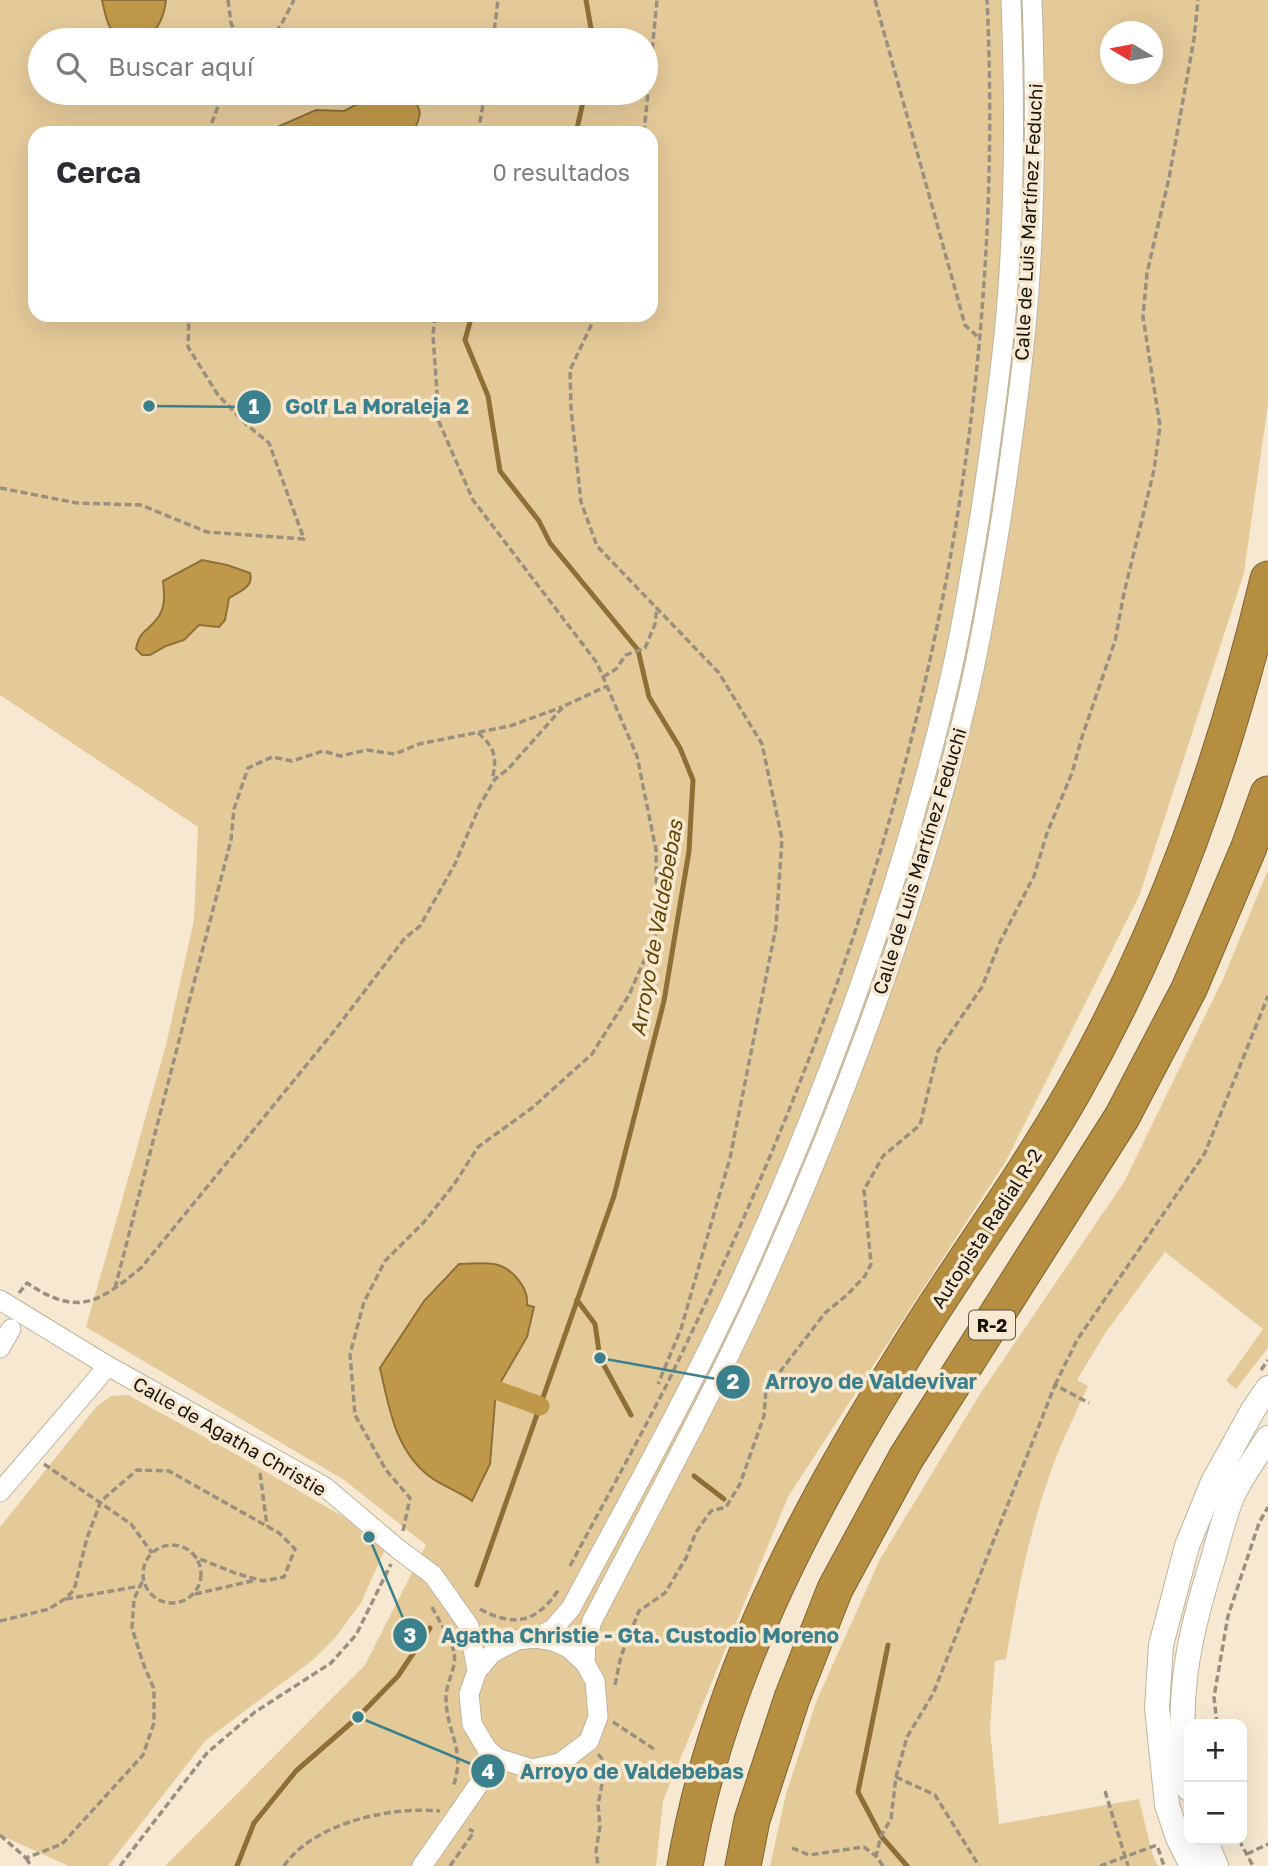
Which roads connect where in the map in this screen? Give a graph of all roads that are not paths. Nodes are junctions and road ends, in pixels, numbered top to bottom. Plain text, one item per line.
1 (1011, 0) edge
2 (1032, 0) edge
3 (1268, 579) edge
4 (1268, 794) edge
5 (5, 1303) edge
6 (11, 1329) dead end
7 (0, 1348) edge
8 (108, 1366) junction
9 (1268, 1388) edge
10 (1268, 1438) edge
11 (0, 1492) edge
12 (470, 1626) junction
13 (526, 1639) junction
14 (585, 1663) junction
15 (477, 1671) junction
16 (497, 1758) junction
17 (1188, 1782) edge
18 (1207, 1845) edge
19 (422, 1866) edge
20 (685, 1866) edge
21 (743, 1866) edge
22 (1192, 1866) edge
23 (1216, 1866) edge

1 - 13 street, Calle de Luis Martínez Feduchi
2 - 14 street, Calle de Luis Martínez Feduchi
3 - 20 highway, Autopista Radial R-2
4 - 21 highway, R-2
5 - 8 street, Calle de Agatha Christie
6 - 7 street
8 - 11 street
8 - 12 street, Calle de Agatha Christie
9 - 22 street
10 - 17 street
12 - 13 street
12 - 15 street, Calle de Agatha Christie
13 - 14 street
13 - 15 street
14 - 16 street
15 - 16 street
16 - 19 street
18 - 23 street

